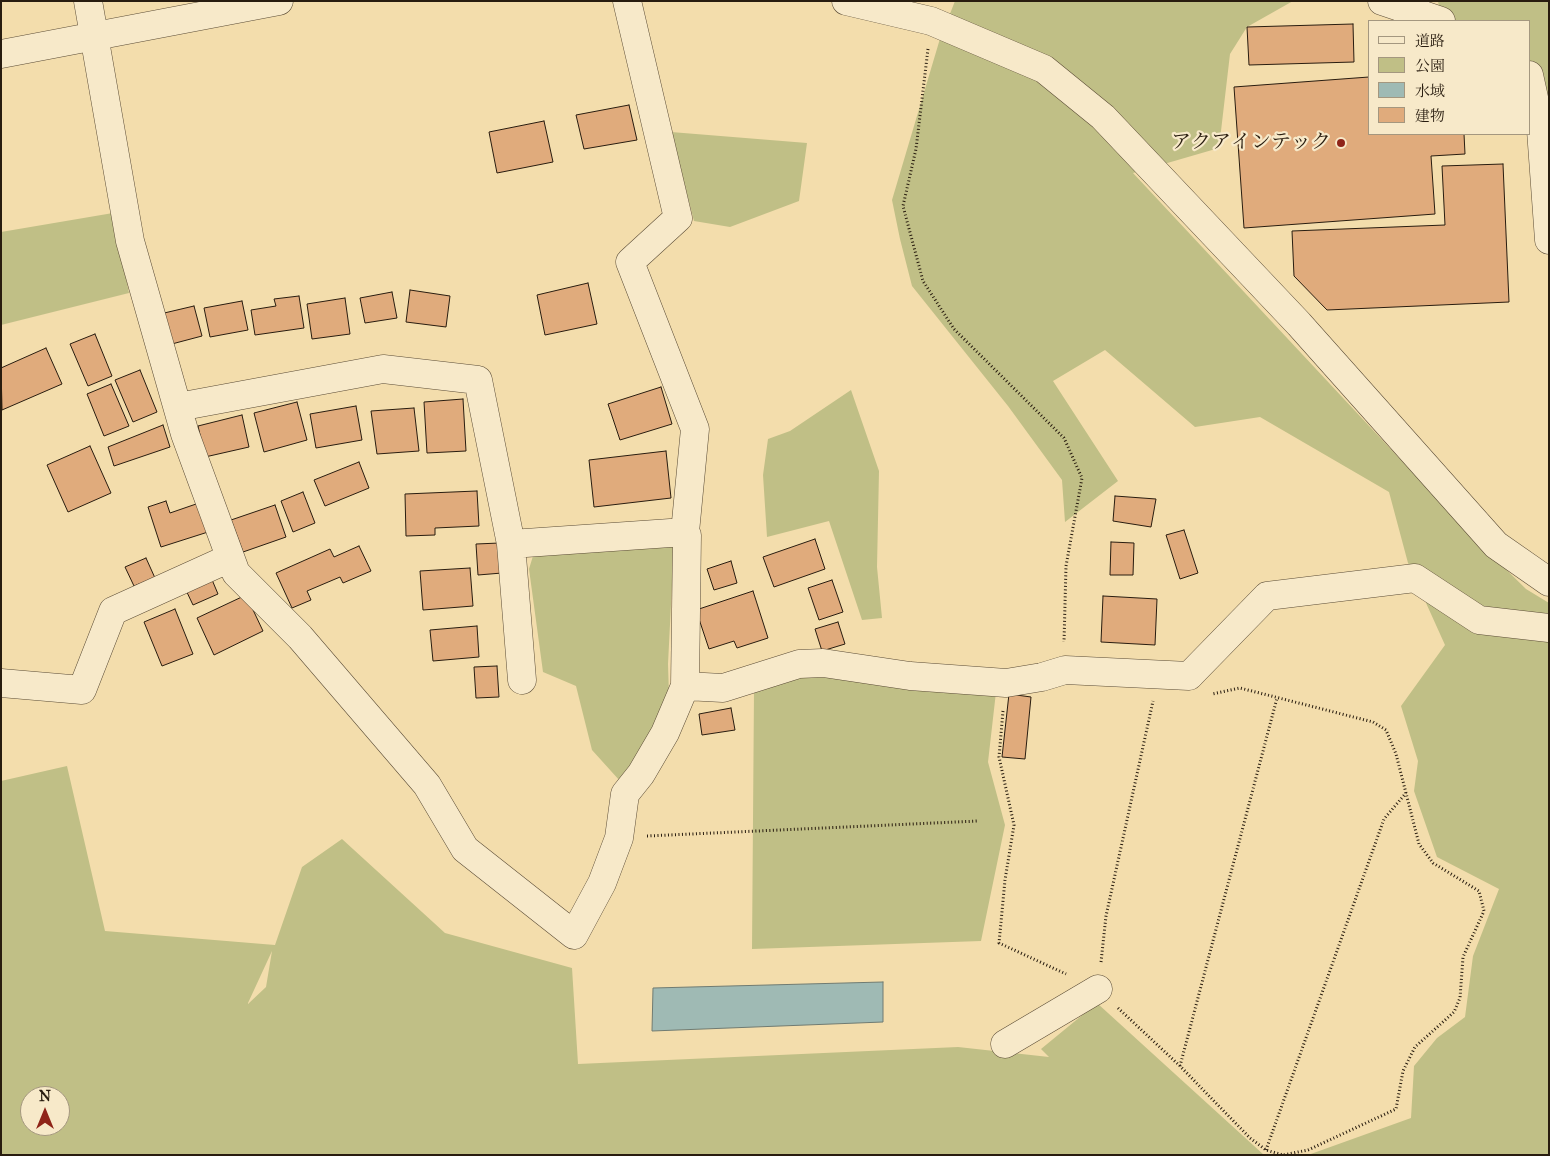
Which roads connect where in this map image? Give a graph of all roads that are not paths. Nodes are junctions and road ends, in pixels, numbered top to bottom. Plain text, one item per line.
1 (88, 1) edge
2 (279, 1) edge
3 (628, 1) edge
4 (846, 1) edge
5 (1382, 1) edge
6 (1433, 1) edge
7 (934, 11) edge
8 (1438, 20) edge
9 (1441, 20) edge
10 (94, 36) junction
11 (1, 54) edge
12 (1530, 80) edge
13 (1549, 240) edge
14 (178, 407) junction
15 (685, 532) junction
16 (510, 544) junction
17 (230, 558) junction
18 (1549, 582) edge
19 (1549, 628) edge
20 (522, 680) dead end
21 (1, 683) edge
22 (685, 686) junction
23 (1098, 989) road end
24 (1005, 1044) dead end

1 - 10 street
2 - 10 street
3 - 15 street
4 - 7 street
5 - 8 street
6 - 9 street
7 - 18 street
10 - 11 street
10 - 14 street
12 - 13 street
14 - 16 street
14 - 17 street
15 - 16 street
15 - 22 street
16 - 20 street
17 - 21 street
17 - 22 street
19 - 22 street
23 - 24 street

